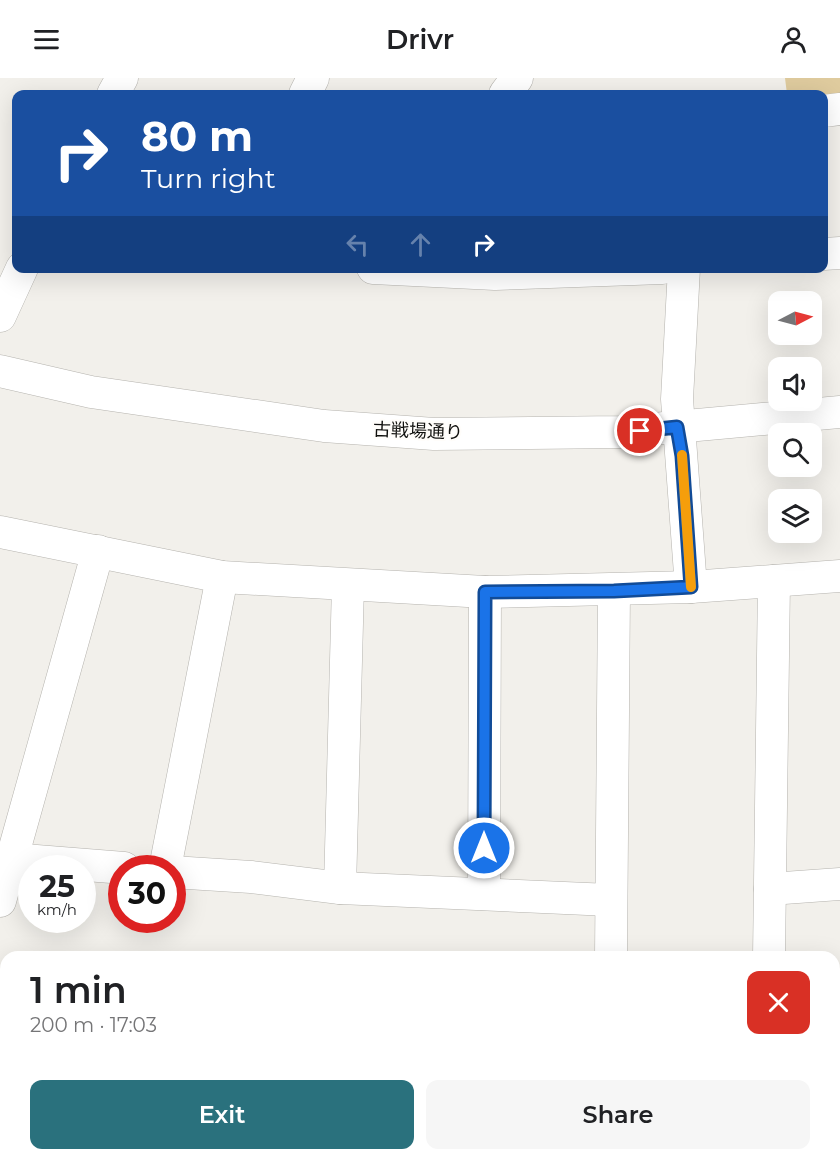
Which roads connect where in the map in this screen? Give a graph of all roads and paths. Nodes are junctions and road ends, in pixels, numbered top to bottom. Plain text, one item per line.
1 (20, 273) edge
2 (471, 273) edge
3 (523, 273) edge
4 (684, 273) edge
5 (0, 316) edge
6 (0, 371) edge
7 (840, 412) edge
8 (677, 427) junction
9 (0, 532) edge
10 (99, 551) junction
11 (840, 576) edge
12 (222, 577) junction
13 (774, 581) junction
14 (348, 585) junction
15 (691, 587) junction
16 (614, 591) junction
17 (485, 592) junction
18 (168, 855) edge
19 (11, 859) junction
20 (108, 867) edge
21 (186, 873) edge
22 (840, 884) edge
23 (340, 888) junction
24 (770, 889) junction
25 (484, 894) junction
26 (610, 900) junction
27 (0, 901) edge
28 (611, 951) edge
29 (769, 951) edge

1 - 5 street
2 - 3 street
4 - 8 street
6 - 8 street, 古戦場通り
7 - 8 street, 古戦場通り
8 - 15 street
9 - 10 street
10 - 12 street
10 - 19 street
11 - 13 street
12 - 14 street
12 - 18 street
13 - 15 street
13 - 24 street
14 - 17 street
14 - 23 street
15 - 16 street
16 - 17 street
16 - 26 street
17 - 25 street
19 - 20 street
19 - 27 street
21 - 23 street
22 - 24 street
23 - 25 street
24 - 29 street
25 - 26 street
26 - 28 street

